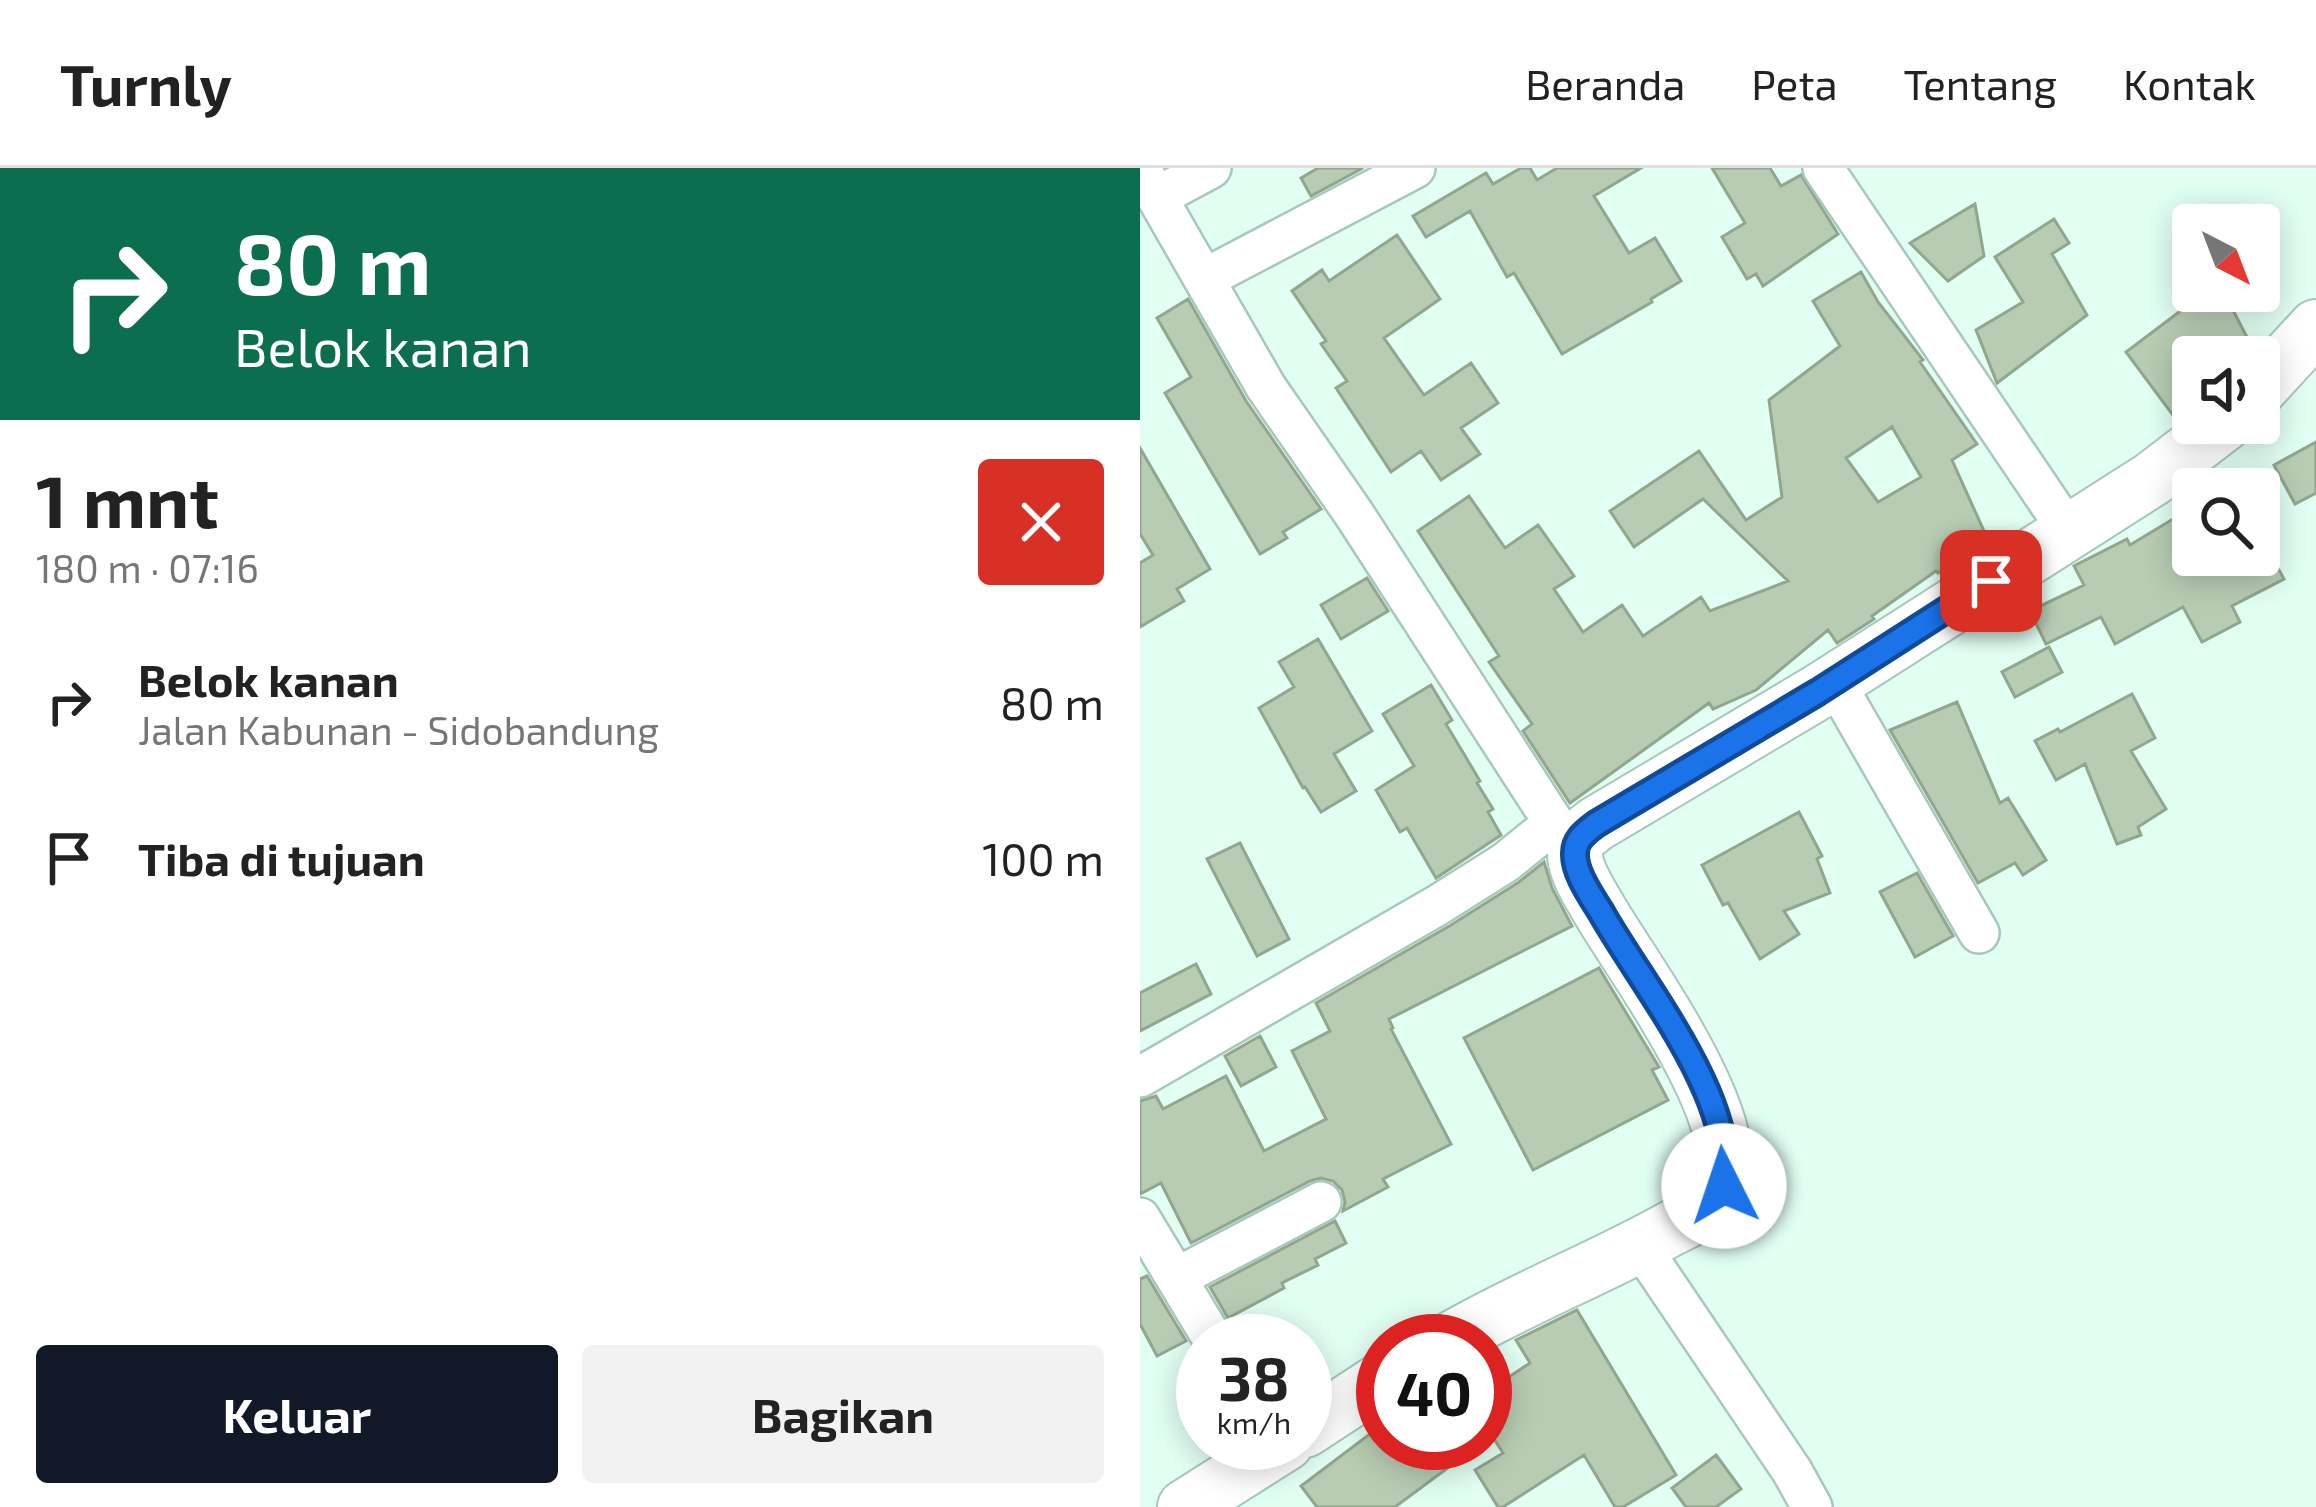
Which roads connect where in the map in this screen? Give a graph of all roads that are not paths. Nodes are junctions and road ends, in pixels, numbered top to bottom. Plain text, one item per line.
1 (1211, 168) edge
2 (1415, 168) edge
3 (1823, 168) edge
4 (1148, 183) edge
5 (1204, 279) junction
6 (2316, 327) edge
7 (2280, 366) edge
8 (2199, 444) edge
9 (2069, 532) junction
10 (1834, 681) junction
11 (1565, 834) junction
12 (1979, 932) dead end
13 (1140, 1077) edge
14 (1321, 1202) dead end
15 (1140, 1218) edge
16 (1640, 1246) junction
17 (1176, 1278) junction
18 (1198, 1314) edge
19 (1503, 1314) edge
20 (1243, 1470) edge
21 (1185, 1507) edge
22 (1811, 1507) edge

1 - 4 street
2 - 5 street
3 - 9 street
4 - 5 street
5 - 11 street
6 - 7 street
8 - 9 street
9 - 10 street
10 - 11 street
10 - 12 street
11 - 13 street
11 - 16 street
14 - 17 street
15 - 17 street
16 - 19 street
16 - 22 street
17 - 18 street
20 - 21 street

